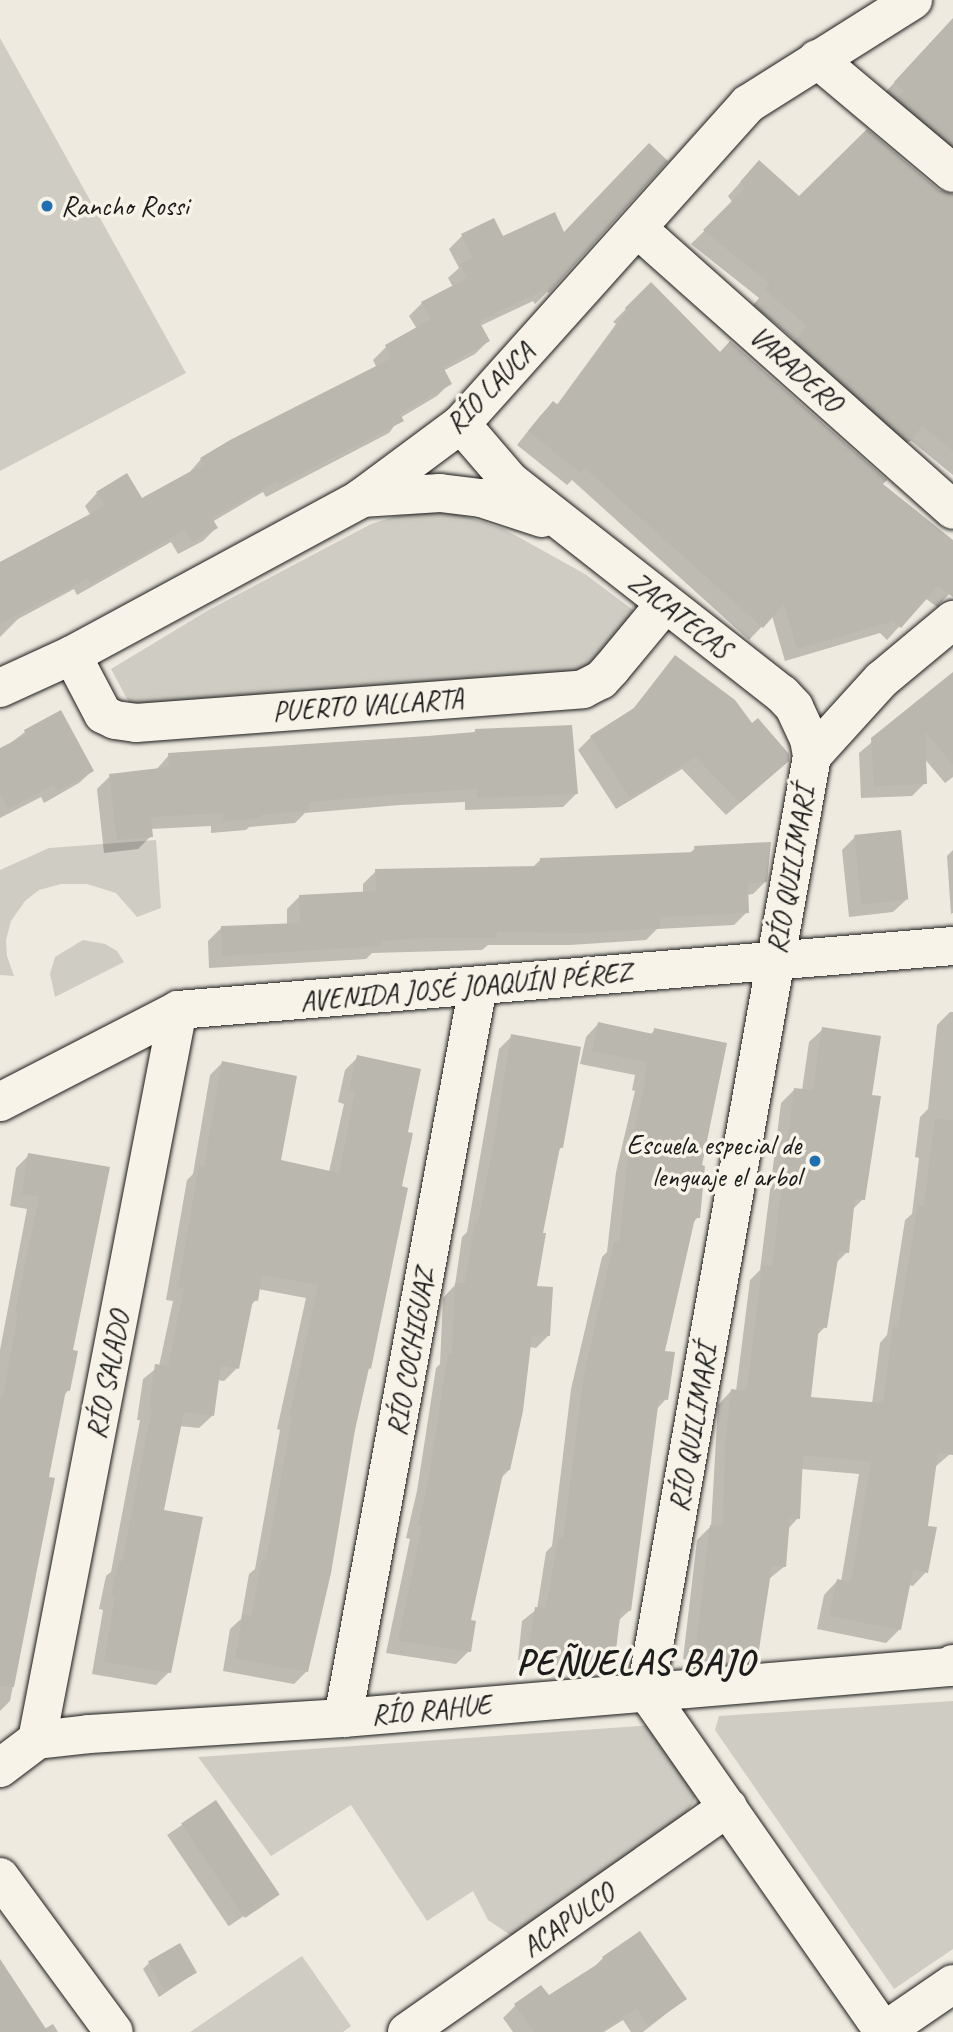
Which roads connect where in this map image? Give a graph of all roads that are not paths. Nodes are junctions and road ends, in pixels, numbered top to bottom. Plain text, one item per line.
1 (913, 0) edge
2 (817, 59) junction
3 (953, 173) edge
4 (638, 229) junction
5 (461, 424) junction
6 (360, 499) junction
7 (953, 510) edge
8 (579, 535) junction
9 (665, 604) junction
10 (953, 620) edge
11 (72, 655) junction
12 (0, 688) edge
13 (872, 689) junction
14 (782, 694) junction
15 (812, 756) junction
16 (953, 946) edge
17 (775, 961) junction
18 (478, 986) junction
19 (178, 1010) junction
20 (0, 1102) edge
21 (952, 1658) edge
22 (646, 1691) junction
23 (343, 1718) junction
24 (37, 1741) junction
25 (0, 1768) edge
26 (727, 1807) junction
27 (0, 1877) edge
28 (953, 1984) edge
29 (114, 2032) edge
30 (407, 2032) edge
31 (884, 2032) edge

1 - 2 street, RÍO LAUCA
2 - 3 street
2 - 4 street, RÍO LAUCA
4 - 5 street, RÍO LAUCA
4 - 7 street, VARADERO
5 - 6 street, RÍO LAUCA
5 - 8 street, ZACATECAS
6 - 8 street, ZACATECAS
6 - 11 street, RÍO LAUCA
8 - 9 street, ZACATECAS
9 - 11 street, PUERTO VALLARTA
9 - 14 street, ZACATECAS
10 - 13 street
11 - 12 street, RÍO LAUCA
13 - 14 street, ZACATECAS
13 - 15 street
14 - 15 street, ZACATECAS
15 - 17 street, RÍO QUILIMARÍ
16 - 17 street, AVENIDA JOSÉ JOAQUÍN PÉREZ
17 - 18 street, AVENIDA JOSÉ JOAQUÍN PÉREZ
17 - 22 street, RÍO QUILIMARÍ
18 - 19 street, AVENIDA JOSÉ JOAQUÍN PÉREZ
18 - 23 street, RÍO COCHIGUAZ
19 - 20 street, AVENIDA JOSÉ JOAQUÍN PÉREZ
19 - 24 street, RÍO SALADO
21 - 22 street, RÍO RAHUE
22 - 23 street, RÍO RAHUE
22 - 26 street
23 - 24 street, RÍO RAHUE
24 - 25 street, RÍO RAHUE
26 - 30 street, ACAPULCO
26 - 31 street
27 - 29 street
28 - 31 street

